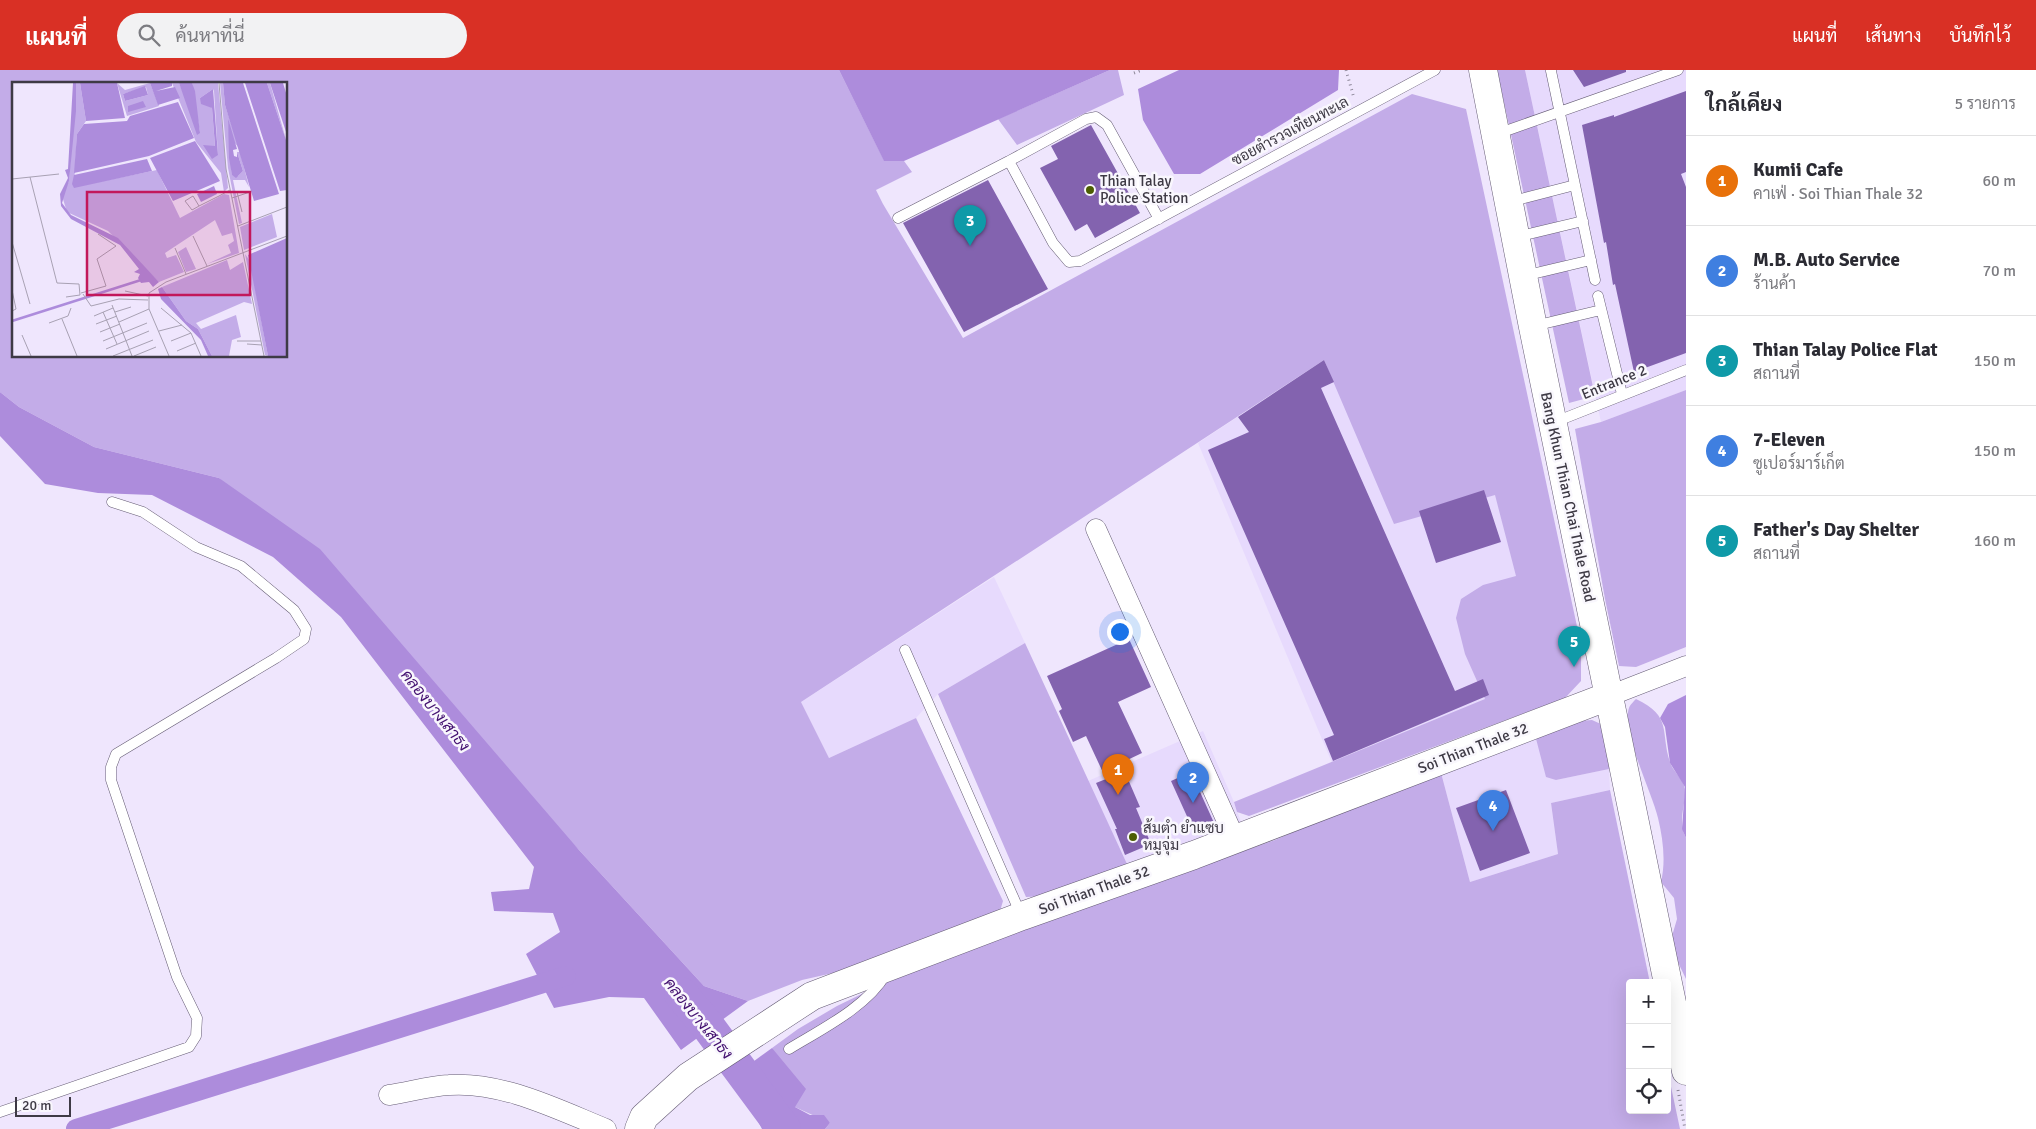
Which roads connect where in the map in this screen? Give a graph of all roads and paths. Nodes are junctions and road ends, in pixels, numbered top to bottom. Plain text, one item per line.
1 (1142, 70) edge
2 (1346, 70) edge
3 (1435, 70) edge
4 (1483, 70) edge
5 (1678, 70) edge
6 (1551, 71) edge
7 (1134, 74) dead end
8 (1357, 112) junction
9 (1560, 112) junction
10 (1496, 134) junction
11 (1009, 161) junction
12 (1575, 185) junction
13 (1508, 202) junction
14 (898, 218) dead end
15 (1159, 219) junction
16 (1583, 221) junction
17 (1516, 238) junction
18 (1591, 260) junction
19 (1523, 276) junction
20 (1595, 280) dead end
21 (1598, 296) dead end
22 (1601, 310) junction
23 (1533, 327) junction
24 (1686, 370) edge
25 (1622, 394) junction
26 (1553, 423) junction
27 (112, 502) dead end
28 (1096, 529) dead end
29 (905, 650) dead end
30 (1686, 666) edge
31 (1609, 696) junction
32 (1235, 838) junction
33 (1022, 916) junction
34 (891, 966) junction
35 (789, 1049) dead end
36 (1686, 1071) edge
37 (389, 1096) dead end
38 (0, 1112) edge
39 (606, 1129) edge
40 (639, 1129) edge

1 - 7 path
2 - 8 path
3 - 8 lane, ซอยตำรวจเทียนทะเล
4 - 10 street, Bang Khun Thian Chai Thale Road
5 - 9 lane
6 - 9 lane
8 - 15 lane, ซอยตำรวจเทียนทะเล
9 - 10 lane
9 - 12 lane
10 - 13 street, Bang Khun Thian Chai Thale Road
11 - 14 lane
11 - 15 lane, ซอยตำรวจเทียนทะเล
11 - 15 lane
12 - 13 lane
12 - 16 lane
13 - 17 street, Bang Khun Thian Chai Thale Road
16 - 17 lane
16 - 18 lane
17 - 19 street, Bang Khun Thian Chai Thale Road
18 - 19 lane
18 - 20 lane
19 - 23 street, Bang Khun Thian Chai Thale Road
21 - 22 lane
22 - 23 lane
22 - 25 lane
23 - 26 street, Bang Khun Thian Chai Thale Road
24 - 25 lane, Entrance 2
25 - 26 lane, Entrance 2
26 - 31 street, Bang Khun Thian Chai Thale Road
27 - 38 lane
28 - 32 street
29 - 33 lane
30 - 31 street
31 - 32 street, Soi Thian Thale 32
31 - 36 street, Bang Khun Thian Chai Thale Road
32 - 33 street, Soi Thian Thale 32
33 - 34 street, Soi Thian Thale 32
34 - 35 lane
34 - 40 street, Soi Thian Thale 32
37 - 39 street

